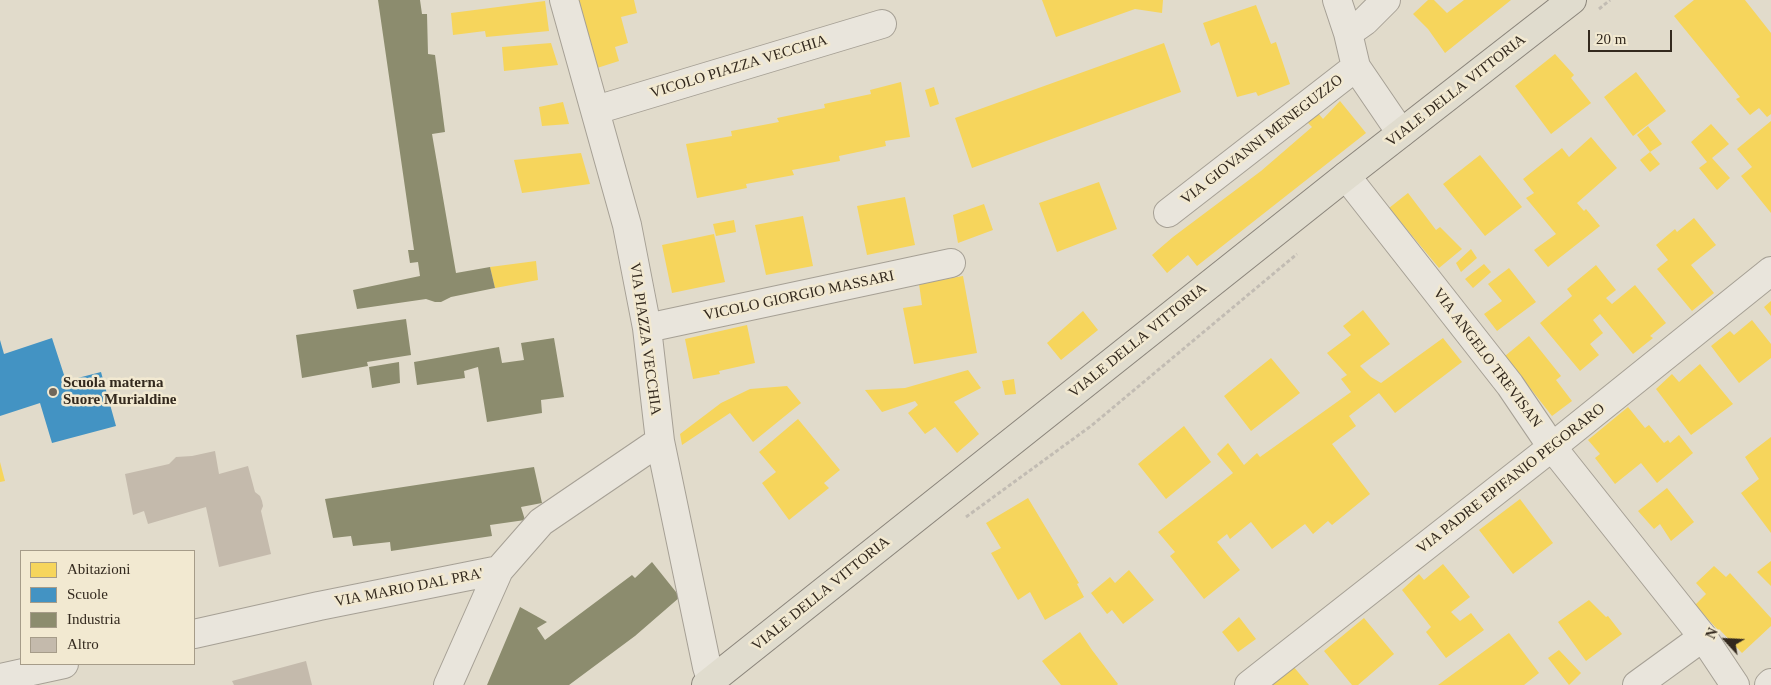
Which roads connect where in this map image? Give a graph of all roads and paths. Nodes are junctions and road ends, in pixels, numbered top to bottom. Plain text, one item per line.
1 (564, 0) edge
2 (1337, 0) edge
3 (1386, 0) edge
4 (1572, 0) edge
5 (882, 24) dead end
6 (1348, 33) junction
7 (1356, 68) junction
8 (596, 110) junction
9 (1401, 133) junction
10 (1346, 176) junction
11 (1168, 213) dead end
12 (1303, 249) dead end
13 (951, 264) dead end
14 (1771, 271) edge
15 (646, 328) junction
16 (660, 441) junction
17 (1552, 447) junction
18 (963, 520) dead end
19 (499, 570) junction
20 (195, 634) edge
21 (1703, 637) junction
22 (59, 665) edge
23 (0, 678) edge
24 (710, 684) edge
25 (448, 685) edge
26 (1249, 685) edge
27 (1637, 685) edge
28 (1735, 685) edge

1 - 8 street, VIA PIAZZA VECCHIA
2 - 6 street, VIA GIOVANNI MENEGUZZO
3 - 6 street
4 - 9 main road, VIALE DELLA VITTORIA
5 - 8 street, VICOLO PIAZZA VECCHIA
6 - 7 street, VIA GIOVANNI MENEGUZZO
7 - 9 street, VIA GIOVANNI MENEGUZZO
7 - 11 street, VIA GIOVANNI MENEGUZZO
8 - 15 street, VIA PIAZZA VECCHIA
9 - 10 main road, VIALE DELLA VITTORIA
10 - 17 street, VIA ANGELO TREVISAN
10 - 24 main road, VIALE DELLA VITTORIA
12 - 18 path
13 - 15 street, VICOLO GIORGIO MASSARI
14 - 17 street, VIA PADRE EPIFANIO PEGORARO
15 - 16 street, VIA PIAZZA VECCHIA
16 - 19 street, VIA MARIO DAL PRA'
16 - 24 street, VIA PIAZZA VECCHIA
17 - 21 street, VIA ANGELO TREVISAN
17 - 26 street, VIA PADRE EPIFANIO PEGORARO
19 - 20 street, VIA MARIO DAL PRA'
19 - 25 street, VIA MARIO DAL PRA'
21 - 27 street
21 - 28 street, VIA ANGELO TREVISAN
22 - 23 street

